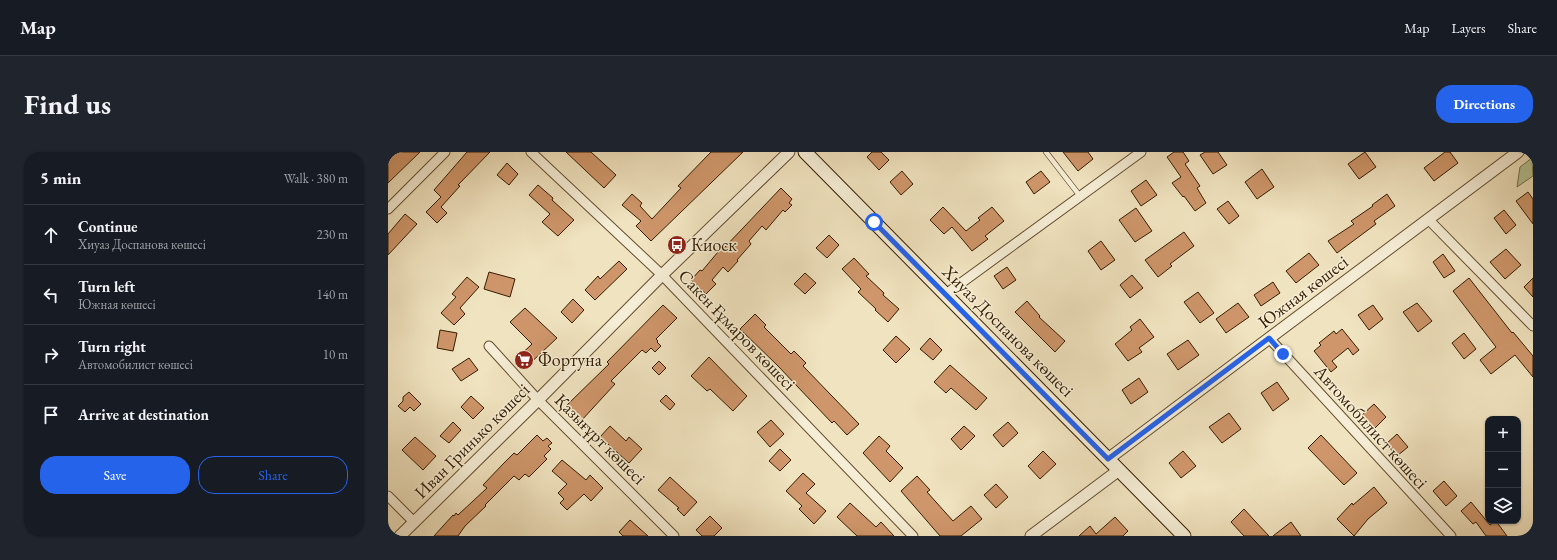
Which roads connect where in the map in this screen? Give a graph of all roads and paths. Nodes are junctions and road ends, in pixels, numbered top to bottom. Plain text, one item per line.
1 (444, 152) edge
2 (531, 152) edge
3 (789, 152) edge
4 (805, 152) edge
5 (1046, 152) edge
6 (1141, 152) edge
7 (1518, 152) edge
8 (1080, 196) junction
9 (388, 208) edge
10 (1428, 219) junction
11 (662, 275) junction
12 (946, 294) junction
13 (1533, 326) edge
14 (1269, 338) junction
15 (490, 346) dead end
16 (538, 400) junction
17 (1108, 459) junction
18 (1119, 470) junction
19 (388, 496) edge
20 (414, 522) junction
21 (400, 536) edge
22 (674, 536) edge
23 (914, 536) edge
24 (1031, 536) edge
25 (1184, 536) edge
26 (1451, 536) edge

1 - 9 street
2 - 11 street, Сакен Ғұмаров көшесі
3 - 11 street, Иван Гринько көшесі
4 - 12 main road, Хиуаз Доспанова көшесі
5 - 8 lane
6 - 8 street
7 - 10 street, Южная көшесі
8 - 12 street
10 - 13 street
10 - 14 street, Южная көшесі
11 - 16 street, Иван Гринько көшесі
11 - 23 street, Сакен Ғұмаров көшесі
12 - 17 main road, Хиуаз Доспанова көшесі
14 - 17 street, Южная көшесі
14 - 26 street, Автомобилист көшесі
15 - 16 street, Қазығұрт көшесі
16 - 20 street, Иван Гринько көшесі
16 - 22 street, Қазығұрт көшесі
17 - 18 main road, Хиуаз Доспанова көшесі
18 - 24 street
18 - 25 main road, Хиуаз Доспанова көшесі
19 - 20 street
20 - 21 street, Иван Гринько көшесі

